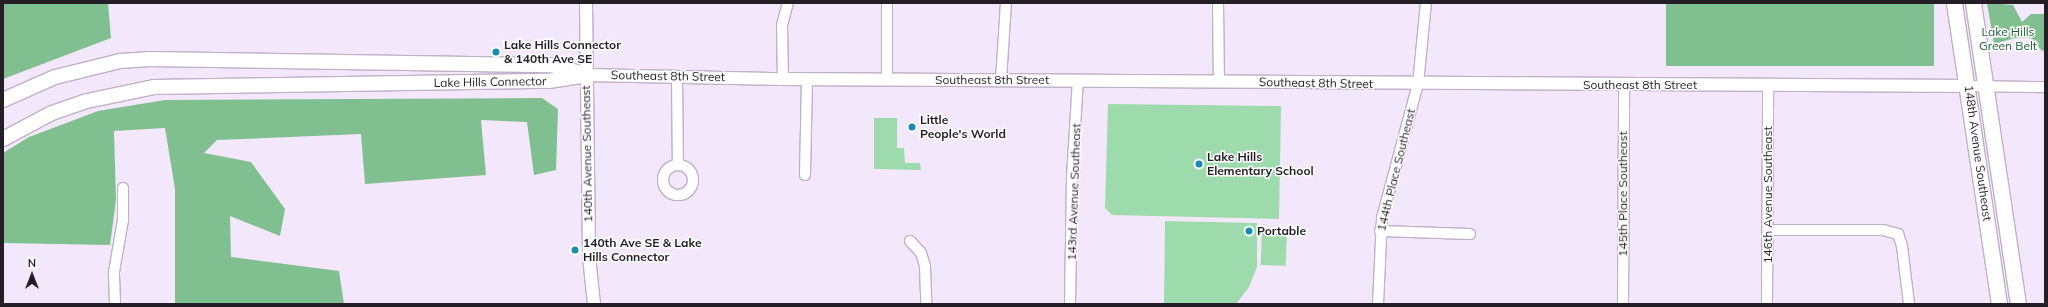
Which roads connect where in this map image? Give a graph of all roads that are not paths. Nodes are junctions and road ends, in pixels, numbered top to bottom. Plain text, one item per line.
1 (586, 3) edge
2 (788, 3) edge
3 (887, 3) edge
4 (1006, 3) edge
5 (1218, 3) edge
6 (1426, 3) edge
7 (1954, 3) edge
8 (1974, 3) edge
9 (586, 75) junction
10 (677, 76) junction
11 (783, 78) junction
12 (807, 79) junction
13 (887, 79) junction
14 (1001, 80) junction
15 (1078, 80) junction
16 (1219, 82) junction
17 (1418, 84) junction
18 (1624, 85) junction
19 (1768, 86) junction
20 (1968, 86) junction
21 (1987, 86) junction
22 (2045, 87) edge
23 (3, 100) edge
24 (3, 139) edge
25 (678, 165) dead end
26 (805, 175) dead end
27 (123, 188) dead end
28 (1768, 230) junction
29 (1380, 232) junction
30 (1470, 234) dead end
31 (910, 241) dead end
32 (115, 304) edge
33 (594, 304) edge
34 (926, 304) edge
35 (1070, 304) edge
36 (1378, 304) edge
37 (1623, 304) edge
38 (1767, 304) edge
39 (1909, 304) edge
40 (2000, 304) edge
41 (2018, 304) edge

1 - 9 street, 140th Avenue Southeast
2 - 11 street
3 - 13 street
4 - 14 street
5 - 16 street
6 - 17 street, 144th Place Southeast
7 - 20 main road, 148th Avenue Southeast
8 - 21 main road, 148th Avenue Southeast
9 - 10 street, Southeast 8th Street
9 - 23 main road, Lake Hills Connector
9 - 24 main road, Lake Hills Connector
9 - 33 street, 140th Avenue Southeast
10 - 11 street, Southeast 8th Street
10 - 25 street
11 - 12 street, Southeast 8th Street
12 - 13 street, Southeast 8th Street
12 - 26 street
13 - 14 street, Southeast 8th Street
14 - 15 street, Southeast 8th Street
15 - 16 street, Southeast 8th Street
15 - 35 street, 143rd Avenue Southeast
16 - 17 street, Southeast 8th Street
17 - 18 street, Southeast 8th Street
17 - 29 street, 144th Place Southeast
18 - 19 street, Southeast 8th Street
18 - 37 street, 145th Place Southeast
19 - 20 street, Southeast 8th Street
19 - 28 street, 146th Avenue Southeast
20 - 21 street, Southeast 8th Street
20 - 40 main road, 148th Avenue Southeast
21 - 22 street, Southeast 8th Street
21 - 41 main road, 148th Avenue Southeast
27 - 32 street
28 - 38 street, 146th Avenue Southeast
28 - 39 street
29 - 30 street
29 - 36 street, 144th Place Southeast
31 - 34 street

